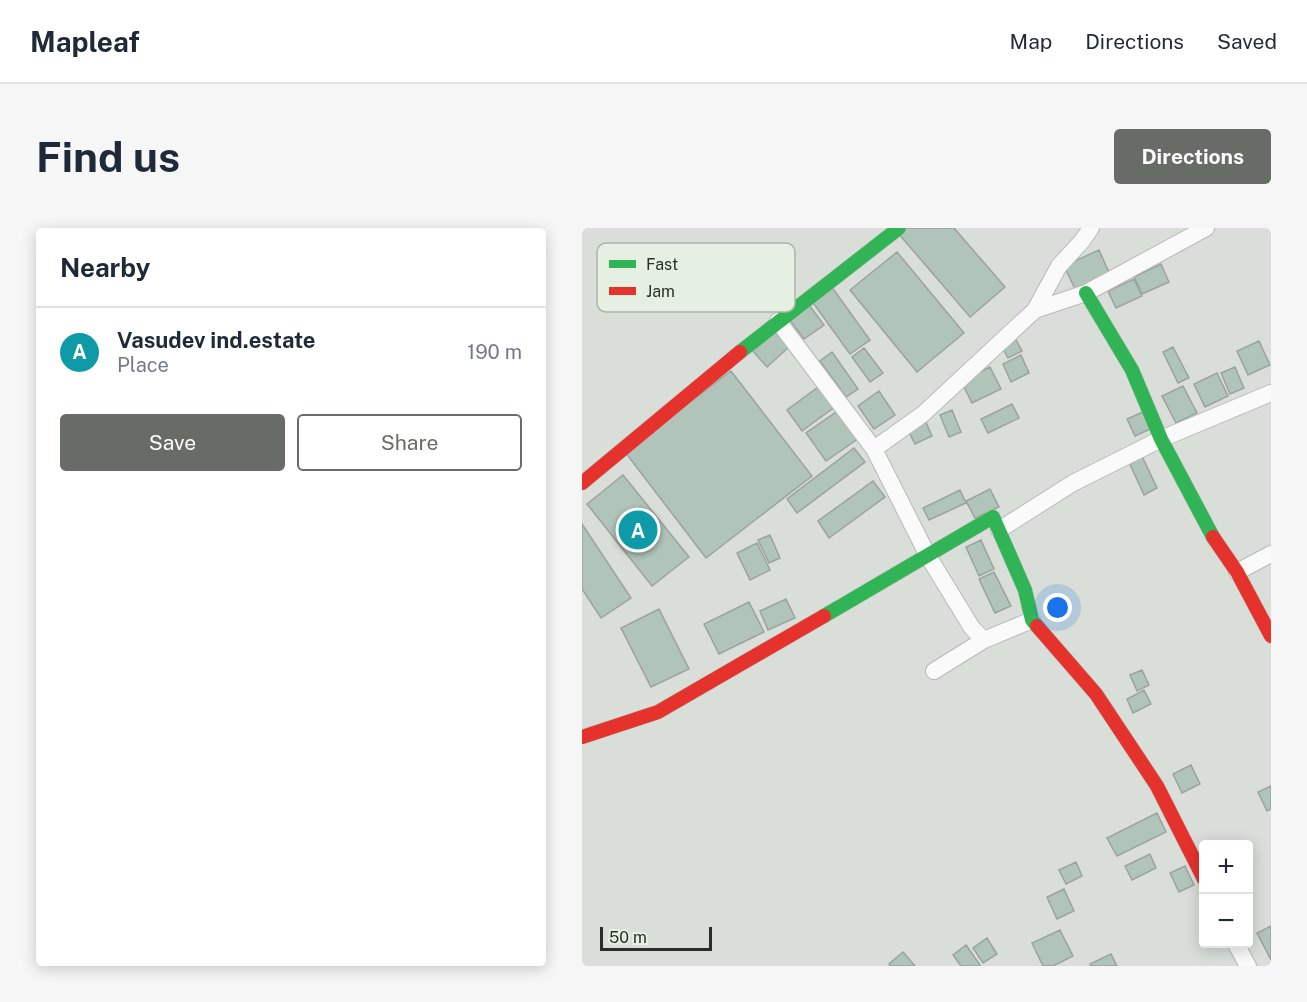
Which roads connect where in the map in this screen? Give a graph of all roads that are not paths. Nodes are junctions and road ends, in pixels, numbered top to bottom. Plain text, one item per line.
1 (899, 228) edge
2 (1091, 228) edge
3 (1206, 228) edge
4 (1086, 293) junction
5 (795, 308) edge
6 (1035, 309) junction
7 (790, 312) edge
8 (778, 321) junction
9 (1271, 393) edge
10 (1161, 439) junction
11 (874, 449) junction
12 (582, 483) edge
13 (999, 530) junction
14 (1271, 554) edge
15 (928, 556) junction
16 (1237, 572) junction
17 (1032, 620) junction
18 (1271, 636) edge
19 (984, 640) junction
20 (934, 671) dead end
21 (582, 737) edge
22 (1199, 871) edge
23 (1238, 948) edge
24 (1248, 966) edge

1 - 5 street
2 - 6 street
3 - 4 street
4 - 6 street
4 - 10 street
6 - 11 street
7 - 8 street
8 - 11 street
8 - 12 street
9 - 10 street
10 - 13 street
10 - 16 street
11 - 15 street
13 - 15 street
13 - 17 street
14 - 16 street
15 - 19 street
15 - 21 street
16 - 18 street
17 - 19 street
17 - 22 street
19 - 20 street
23 - 24 street

